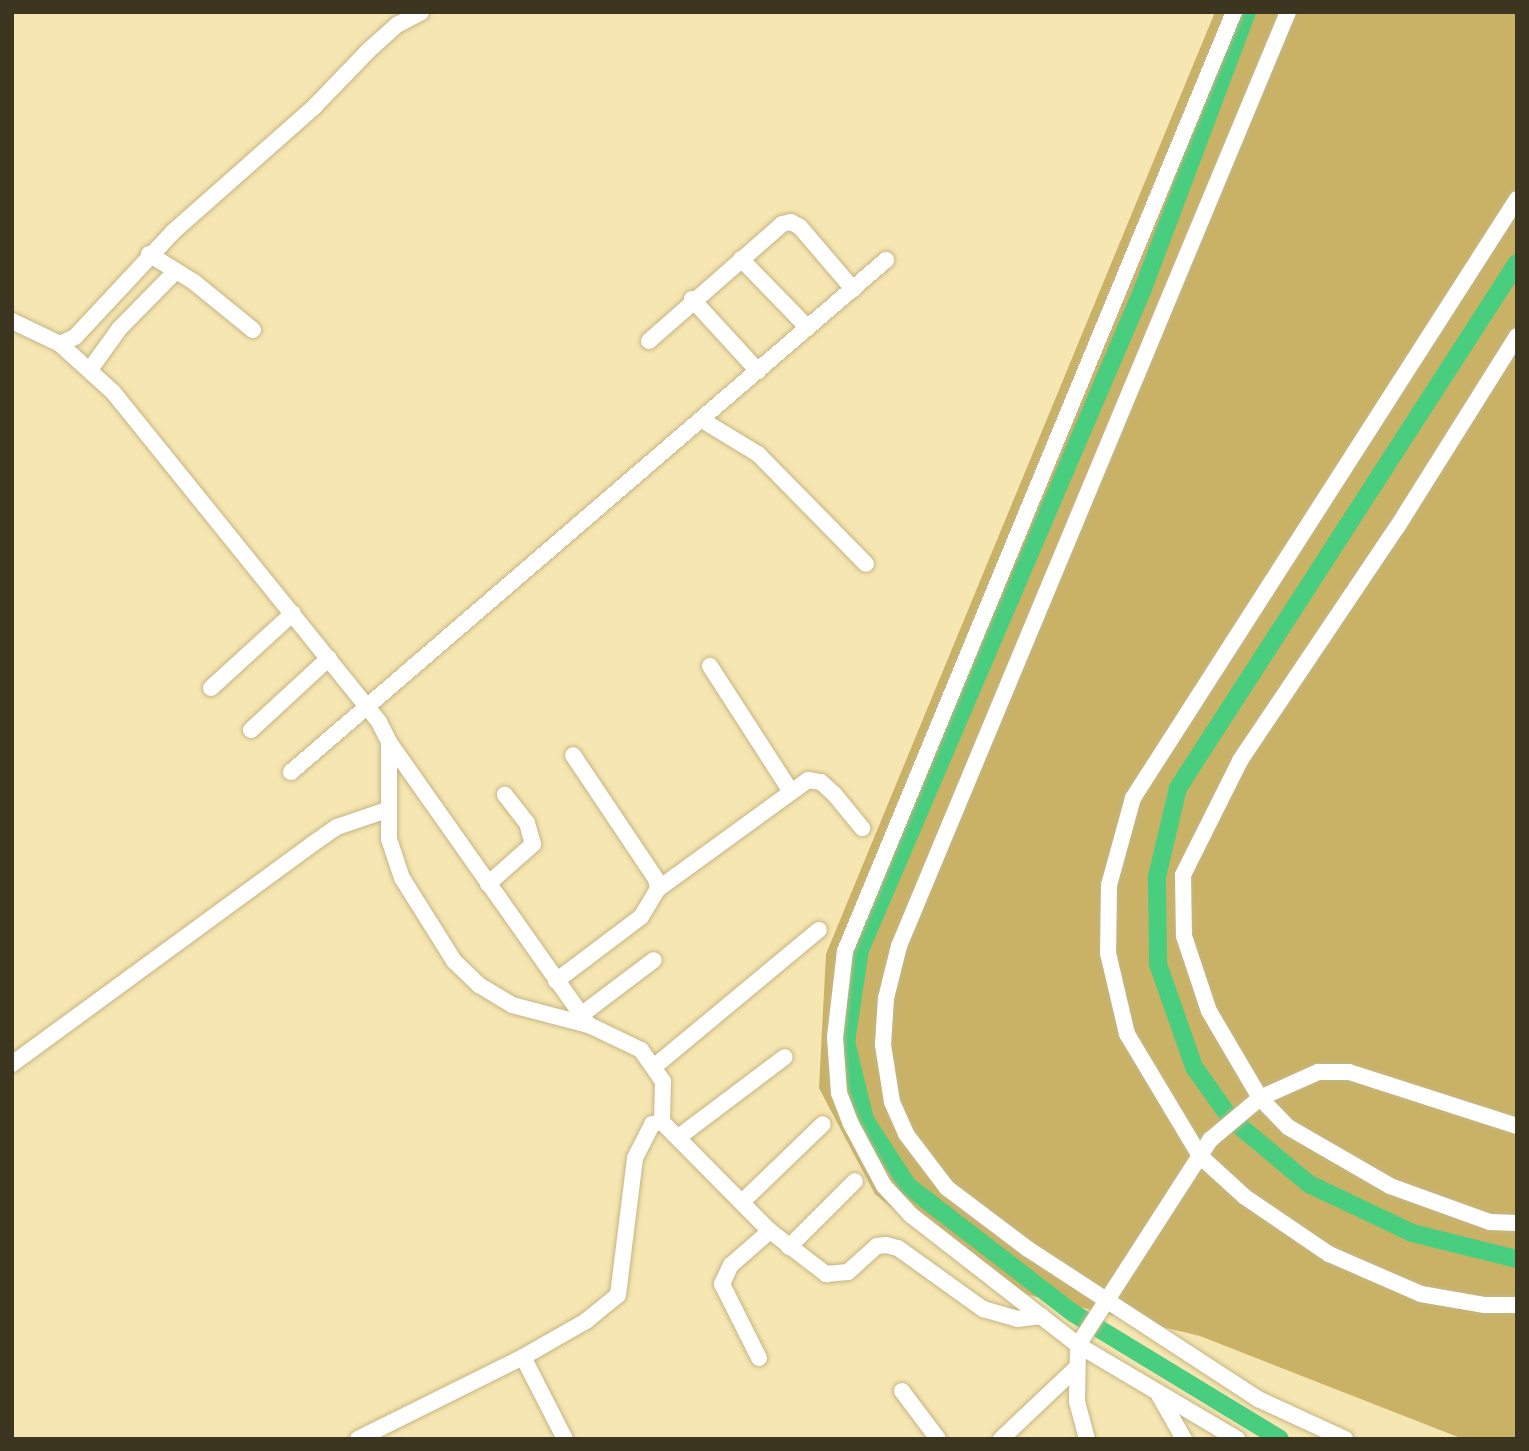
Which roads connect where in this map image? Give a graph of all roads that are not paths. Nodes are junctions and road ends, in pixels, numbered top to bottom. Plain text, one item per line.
1 (421, 12) edge
2 (1234, 12) edge
3 (1288, 12) edge
4 (1517, 199) edge
5 (149, 254) junction
6 (741, 259) junction
7 (886, 260) dead end
8 (176, 271) junction
9 (853, 289) junction
10 (692, 299) junction
11 (12, 321) edge
12 (808, 328) junction
13 (253, 330) dead end
14 (1517, 336) edge
15 (649, 341) dead end
16 (60, 344) junction
17 (90, 368) junction
18 (758, 371) junction
19 (702, 420) junction
20 (866, 564) dead end
21 (293, 613) junction
22 (330, 658) junction
23 (710, 666) dead end
24 (211, 688) dead end
25 (368, 706) junction
26 (251, 730) dead end
27 (389, 742) junction
28 (573, 755) dead end
29 (291, 772) dead end
30 (790, 790) junction
31 (505, 795) dead end
32 (387, 810) junction
33 (862, 828) dead end
34 (488, 884) junction
35 (658, 889) junction
36 (819, 930) dead end
37 (654, 961) dead end
38 (556, 981) junction
39 (585, 1020) junction
40 (785, 1057) dead end
41 (12, 1065) edge
42 (655, 1066) junction
43 (1255, 1102) junction
44 (662, 1122) junction
45 (823, 1124) dead end
46 (1517, 1126) edge
47 (680, 1136) junction
48 (1200, 1156) junction
49 (855, 1181) dead end
50 (742, 1202) junction
51 (1517, 1223) edge
52 (770, 1231) junction
53 (789, 1247) junction
54 (1105, 1301) junction
55 (1517, 1305) edge
56 (1042, 1316) junction
57 (1081, 1341) junction
58 (523, 1357) junction
59 (759, 1358) dead end
60 (1076, 1368) junction
61 (902, 1391) dead end
62 (1158, 1393) junction
63 (358, 1439) edge
64 (565, 1439) edge
65 (938, 1439) edge
66 (1001, 1439) edge
67 (1087, 1439) edge
68 (1184, 1439) edge
69 (1237, 1439) edge
70 (1345, 1439) edge

1 - 5 street
2 - 56 street
3 - 54 street
4 - 48 street
5 - 8 street
5 - 16 street
6 - 9 street
6 - 10 street
6 - 12 street
7 - 9 street
8 - 13 street
8 - 17 street
9 - 12 street
10 - 15 street
10 - 18 street
11 - 16 street
12 - 18 street
14 - 43 street
16 - 17 street
17 - 21 street
18 - 19 street
19 - 20 street
19 - 25 street
21 - 22 street
21 - 24 street
22 - 25 street
22 - 26 street
23 - 30 street
25 - 27 street
25 - 29 street
27 - 32 street
27 - 34 street
28 - 35 street
30 - 33 street
30 - 35 street
31 - 34 street
32 - 39 street
32 - 41 street
34 - 38 street
35 - 38 street
36 - 42 street
37 - 39 street
38 - 39 street
39 - 42 street
40 - 47 street
42 - 44 street
43 - 46 street
43 - 48 street
43 - 51 street
44 - 47 street
44 - 58 street
45 - 50 street
47 - 50 street
48 - 54 street
48 - 55 street
49 - 53 street
50 - 52 street
52 - 53 street
52 - 59 street
53 - 56 street
54 - 57 street
54 - 70 street
56 - 57 street
57 - 60 street
57 - 62 street
58 - 63 street
58 - 64 street
60 - 66 street
60 - 67 street
61 - 65 street
62 - 68 street
62 - 69 street

